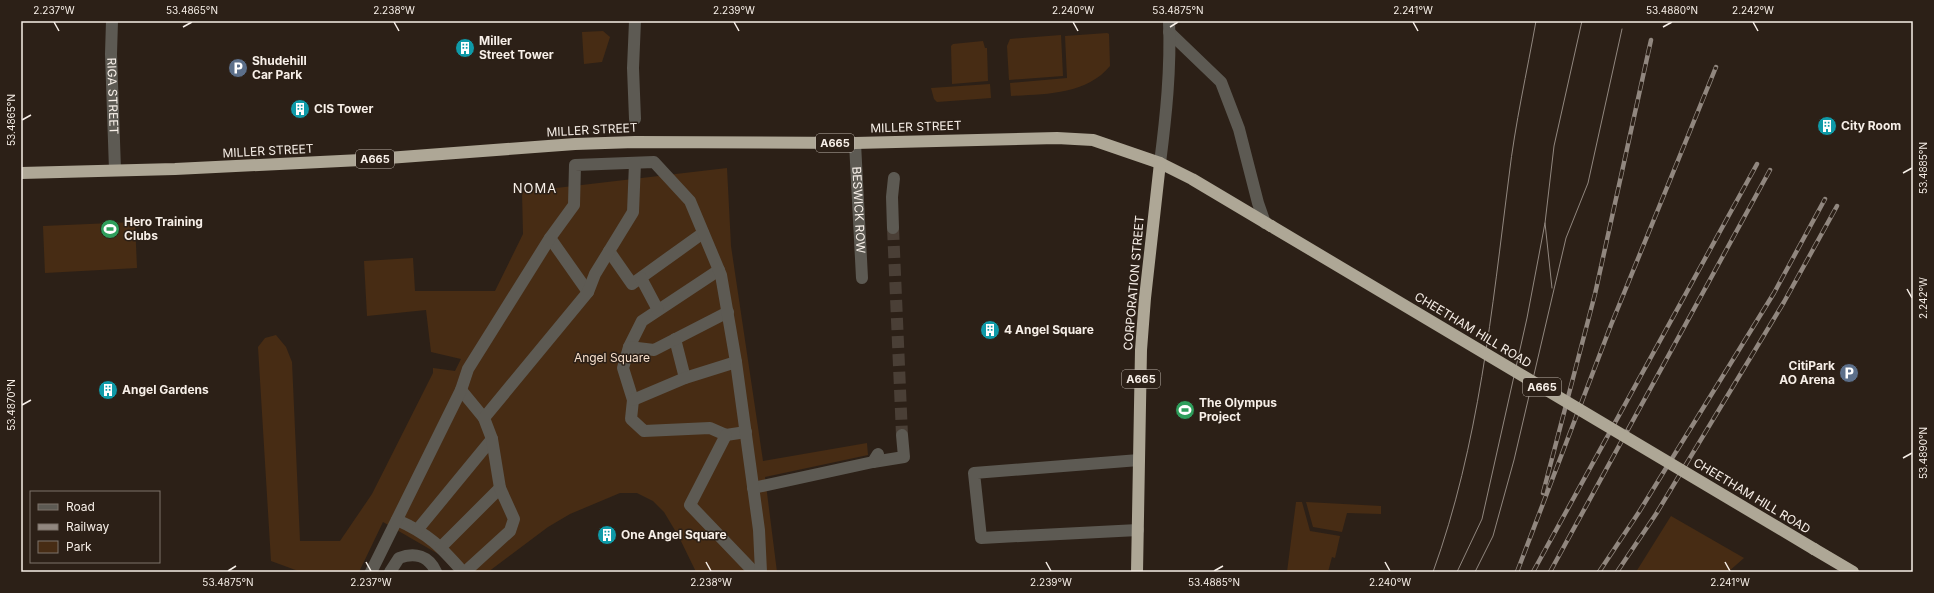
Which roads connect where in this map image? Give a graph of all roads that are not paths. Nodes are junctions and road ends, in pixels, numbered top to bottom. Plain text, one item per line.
1 (112, 21) edge
2 (635, 21) edge
3 (1169, 26) edge
4 (635, 119) dead end
5 (855, 143) junction
6 (635, 163) junction
7 (1160, 164) junction
8 (114, 170) junction
9 (21, 173) edge
10 (894, 178) dead end
11 (1268, 224) junction
12 (893, 228) tunnel mouth
13 (704, 233) junction
14 (550, 238) junction
15 (609, 251) junction
16 (719, 270) junction
17 (641, 278) junction
18 (862, 278) dead end
19 (588, 292) junction
20 (658, 310) junction
21 (728, 312) junction
22 (675, 339) junction
23 (629, 347) junction
24 (736, 362) junction
25 (685, 378) junction
26 (461, 390) junction
27 (633, 400) junction
28 (484, 418) junction
29 (746, 432) junction
30 (726, 434) junction
31 (902, 435) tunnel mouth
32 (492, 439) junction
33 (1139, 460) junction
34 (500, 488) junction
35 (753, 488) junction
36 (397, 520) junction
37 (418, 529) junction
38 (1138, 530) junction
39 (440, 547) junction
40 (371, 572) edge
41 (390, 572) edge
42 (436, 572) edge
43 (464, 572) edge
44 (754, 572) edge
45 (761, 572) edge
46 (1137, 572) edge
47 (1853, 572) edge

1 - 8 street, RIGA STREET
2 - 4 street
3 - 7 street, CORPORATION STREET
3 - 11 street
5 - 7 highway, MILLER STREET / A665
5 - 8 highway, MILLER STREET / A665
5 - 18 street, BESWICK ROW
6 - 13 street
6 - 14 street
6 - 15 street
7 - 11 highway, CHEETHAM HILL ROAD
7 - 33 highway, CORPORATION STREET / A665
8 - 9 highway, MILLER STREET / A665
10 - 12 street
11 - 47 highway, CHEETHAM HILL ROAD / A665, bridge
13 - 16 street
13 - 17 street
14 - 19 street
14 - 26 street
15 - 17 street
15 - 19 street
16 - 20 street
16 - 21 street
17 - 20 street
19 - 28 street
20 - 23 street
21 - 22 street
21 - 24 street
22 - 23 street
22 - 25 street
23 - 27 street
24 - 25 street
24 - 29 street
25 - 27 street
26 - 28 street
26 - 36 street
27 - 30 street
28 - 32 street
29 - 30 street
29 - 35 street
30 - 44 street
31 - 35 street
32 - 34 street
32 - 37 street
33 - 38 highway, CORPORATION STREET / A665
33 - 38 street
34 - 39 street
34 - 43 street
35 - 45 street
36 - 37 street
36 - 40 street
37 - 39 street
38 - 46 highway, CORPORATION STREET / A665
39 - 43 street
41 - 42 street

